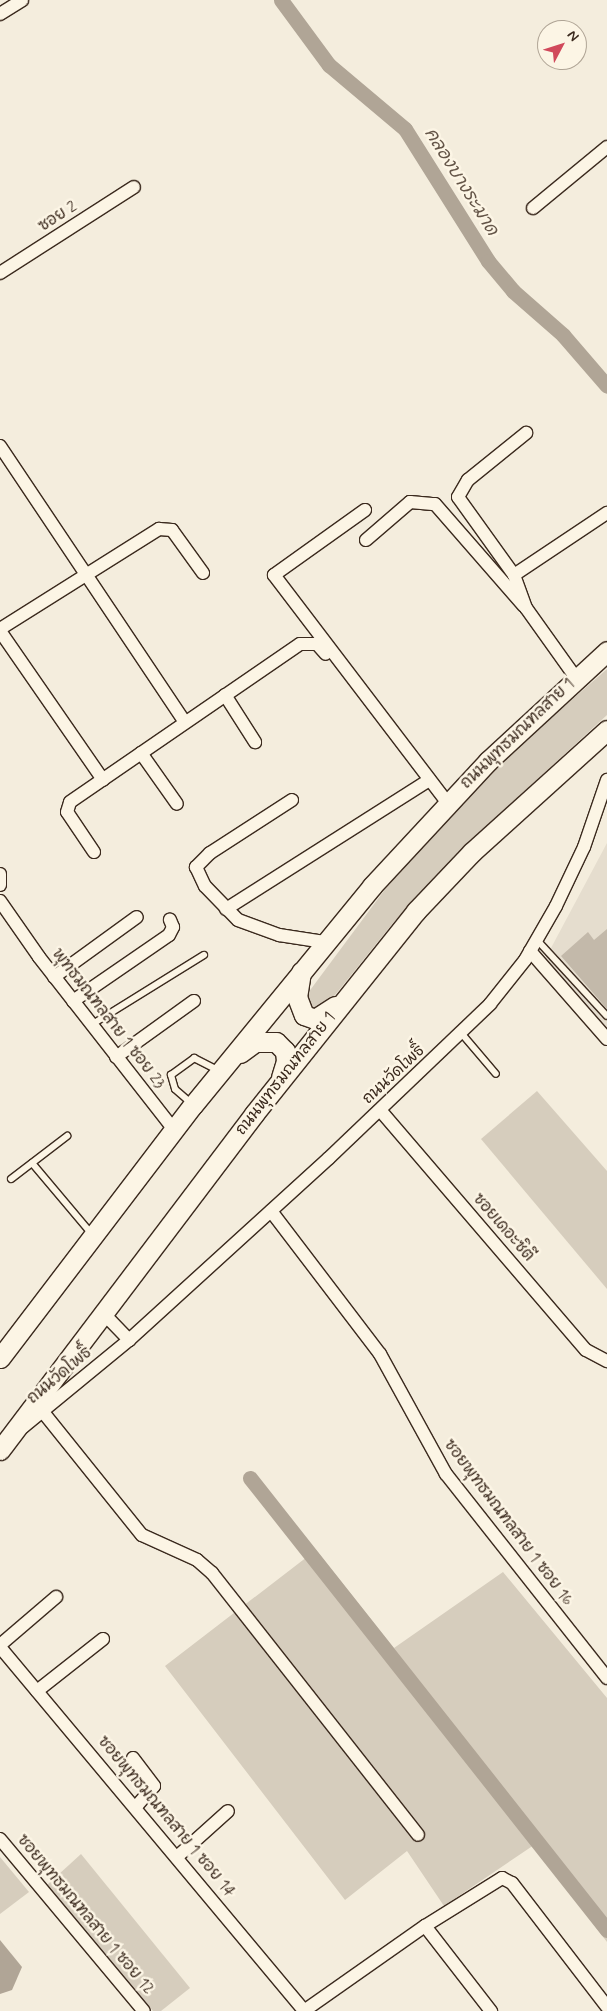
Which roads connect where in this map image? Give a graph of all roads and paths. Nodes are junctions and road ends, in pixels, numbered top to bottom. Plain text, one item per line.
1 (22, 0) edge
2 (0, 14) edge
3 (607, 147) edge
4 (134, 187) dead end
5 (533, 208) dead end
6 (0, 273) edge
7 (526, 433) dead end
8 (0, 446) edge
9 (364, 510) dead end
10 (607, 513) edge
11 (366, 540) dead end
12 (87, 572) junction
13 (203, 573) dead end
14 (514, 575) junction
15 (526, 608) junction
16 (0, 630) edge
17 (607, 652) edge
18 (337, 668) dead end
19 (576, 678) junction
20 (225, 695) junction
21 (185, 722) junction
22 (605, 736) edge
23 (255, 742) dead end
24 (141, 753) junction
25 (103, 780) junction
26 (429, 780) junction
27 (607, 780) edge
28 (292, 800) dead end
29 (448, 803) junction
30 (177, 804) dead end
31 (94, 852) dead end
32 (0, 874) edge
33 (0, 886) edge
34 (0, 902) edge
35 (226, 909) junction
36 (137, 917) dead end
37 (170, 920) dead end
38 (324, 942) junction
39 (534, 946) junction
40 (204, 955) dead end
41 (302, 970) junction
42 (54, 977) junction
43 (346, 998) junction
44 (73, 1001) junction
45 (194, 1001) dead end
46 (607, 1016) edge
47 (91, 1025) junction
48 (462, 1034) junction
49 (607, 1039) edge
50 (116, 1057) junction
51 (224, 1066) junction
52 (496, 1074) dead end
53 (280, 1081) junction
54 (194, 1105) junction
55 (380, 1110) junction
56 (175, 1131) junction
57 (67, 1136) dead end
58 (32, 1162) junction
59 (11, 1179) dead end
60 (271, 1211) junction
61 (93, 1236) junction
62 (105, 1315) junction
63 (129, 1340) junction
64 (1, 1353) edge
65 (607, 1361) edge
66 (43, 1412) junction
67 (6, 1443) edge
68 (56, 1597) dead end
69 (103, 1639) dead end
70 (0, 1646) edge
71 (607, 1678) edge
72 (37, 1691) junction
73 (133, 1758) dead end
74 (136, 1807) junction
75 (228, 1811) dead end
76 (418, 1835) dead end
77 (0, 1839) edge
78 (178, 1856) junction
79 (425, 1926) junction
80 (607, 2007) edge
81 (144, 2011) edge
82 (304, 2011) edge
83 (490, 2011) edge

1 - 2 street
3 - 5 street
4 - 6 street, ซอย 2
7 - 14 street
8 - 12 street
9 - 26 street
10 - 14 street
11 - 15 street
12 - 13 street
12 - 16 street
12 - 21 street
14 - 15 street
15 - 19 street
16 - 25 street
17 - 19 main road, ถนนพุทธมณฑลสาย 1
18 - 20 street
19 - 29 main road, ถนนพุทธมณฑลสาย 1
20 - 21 street
20 - 23 street
21 - 24 street
22 - 43 main road, ถนนพุทธมณฑลสาย 1
24 - 25 street
24 - 30 street
25 - 31 street
26 - 29 street
26 - 35 street
27 - 39 street, ถนนวัดโพธิ์
28 - 35 street
29 - 38 main road, ถนนพุทธมณฑลสาย 1
32 - 33 street
34 - 42 street, พุทธมณฑลสาย 1 ซอย 23
35 - 38 street
36 - 42 street
37 - 44 street
38 - 41 main road, ถนนพุทธมณฑลสาย 1
39 - 46 lane
39 - 48 street, ถนนวัดโพธิ์
39 - 49 street
40 - 47 lane
41 - 43 main road
41 - 51 main road, ถนนพุทธมณฑลสาย 1
42 - 44 street, พุทธมณฑลสาย 1 ซอย 23
43 - 53 main road, ถนนพุทธมณฑลสาย 1
44 - 47 street, พุทธมณฑลสาย 1 ซอย 23
45 - 50 street
47 - 50 street, พุทธมณฑลสาย 1 ซอย 23
48 - 52 lane
48 - 55 street, ถนนวัดโพธิ์
50 - 56 street, พุทธมณฑลสาย 1 ซอย 23
51 - 53 main road
51 - 54 main road, ถนนพุทธมณฑลสาย 1
51 - 54 lane
53 - 62 main road, ถนนพุทธมณฑลสาย 1
54 - 56 main road, ถนนพุทธมณฑลสาย 1
55 - 60 street, ถนนวัดโพธิ์
55 - 65 street, ซอยเดอะซิตี
56 - 61 main road, ถนนพุทธมณฑลสาย 1
57 - 58 lane
58 - 59 lane
58 - 61 lane
60 - 63 street, ถนนวัดโพธิ์
60 - 71 street, ซอยพุทธมณฑลสาย 1 ซอย 16
61 - 64 main road, ถนนพุทธมณฑลสาย 1
62 - 63 street
62 - 67 main road, ถนนพุทธมณฑลสาย 1
63 - 66 street, ถนนวัดโพธิ์
66 - 67 street, ถนนวัดโพธิ์
66 - 76 street
68 - 70 street
69 - 72 street
70 - 72 street, ซอยพุทธมณฑลสาย 1 ซอย 14
72 - 74 street, ซอยพุทธมณฑลสาย 1 ซอย 14
73 - 74 street
74 - 78 street, ซอยพุทธมณฑลสาย 1 ซอย 14
75 - 78 street
77 - 81 street, ซอยพุทธมณฑลสาย 1 ซอย 12
78 - 82 street, ซอยพุทธมณฑลสาย 1 ซอย 14
79 - 80 street
79 - 82 street
79 - 83 street

